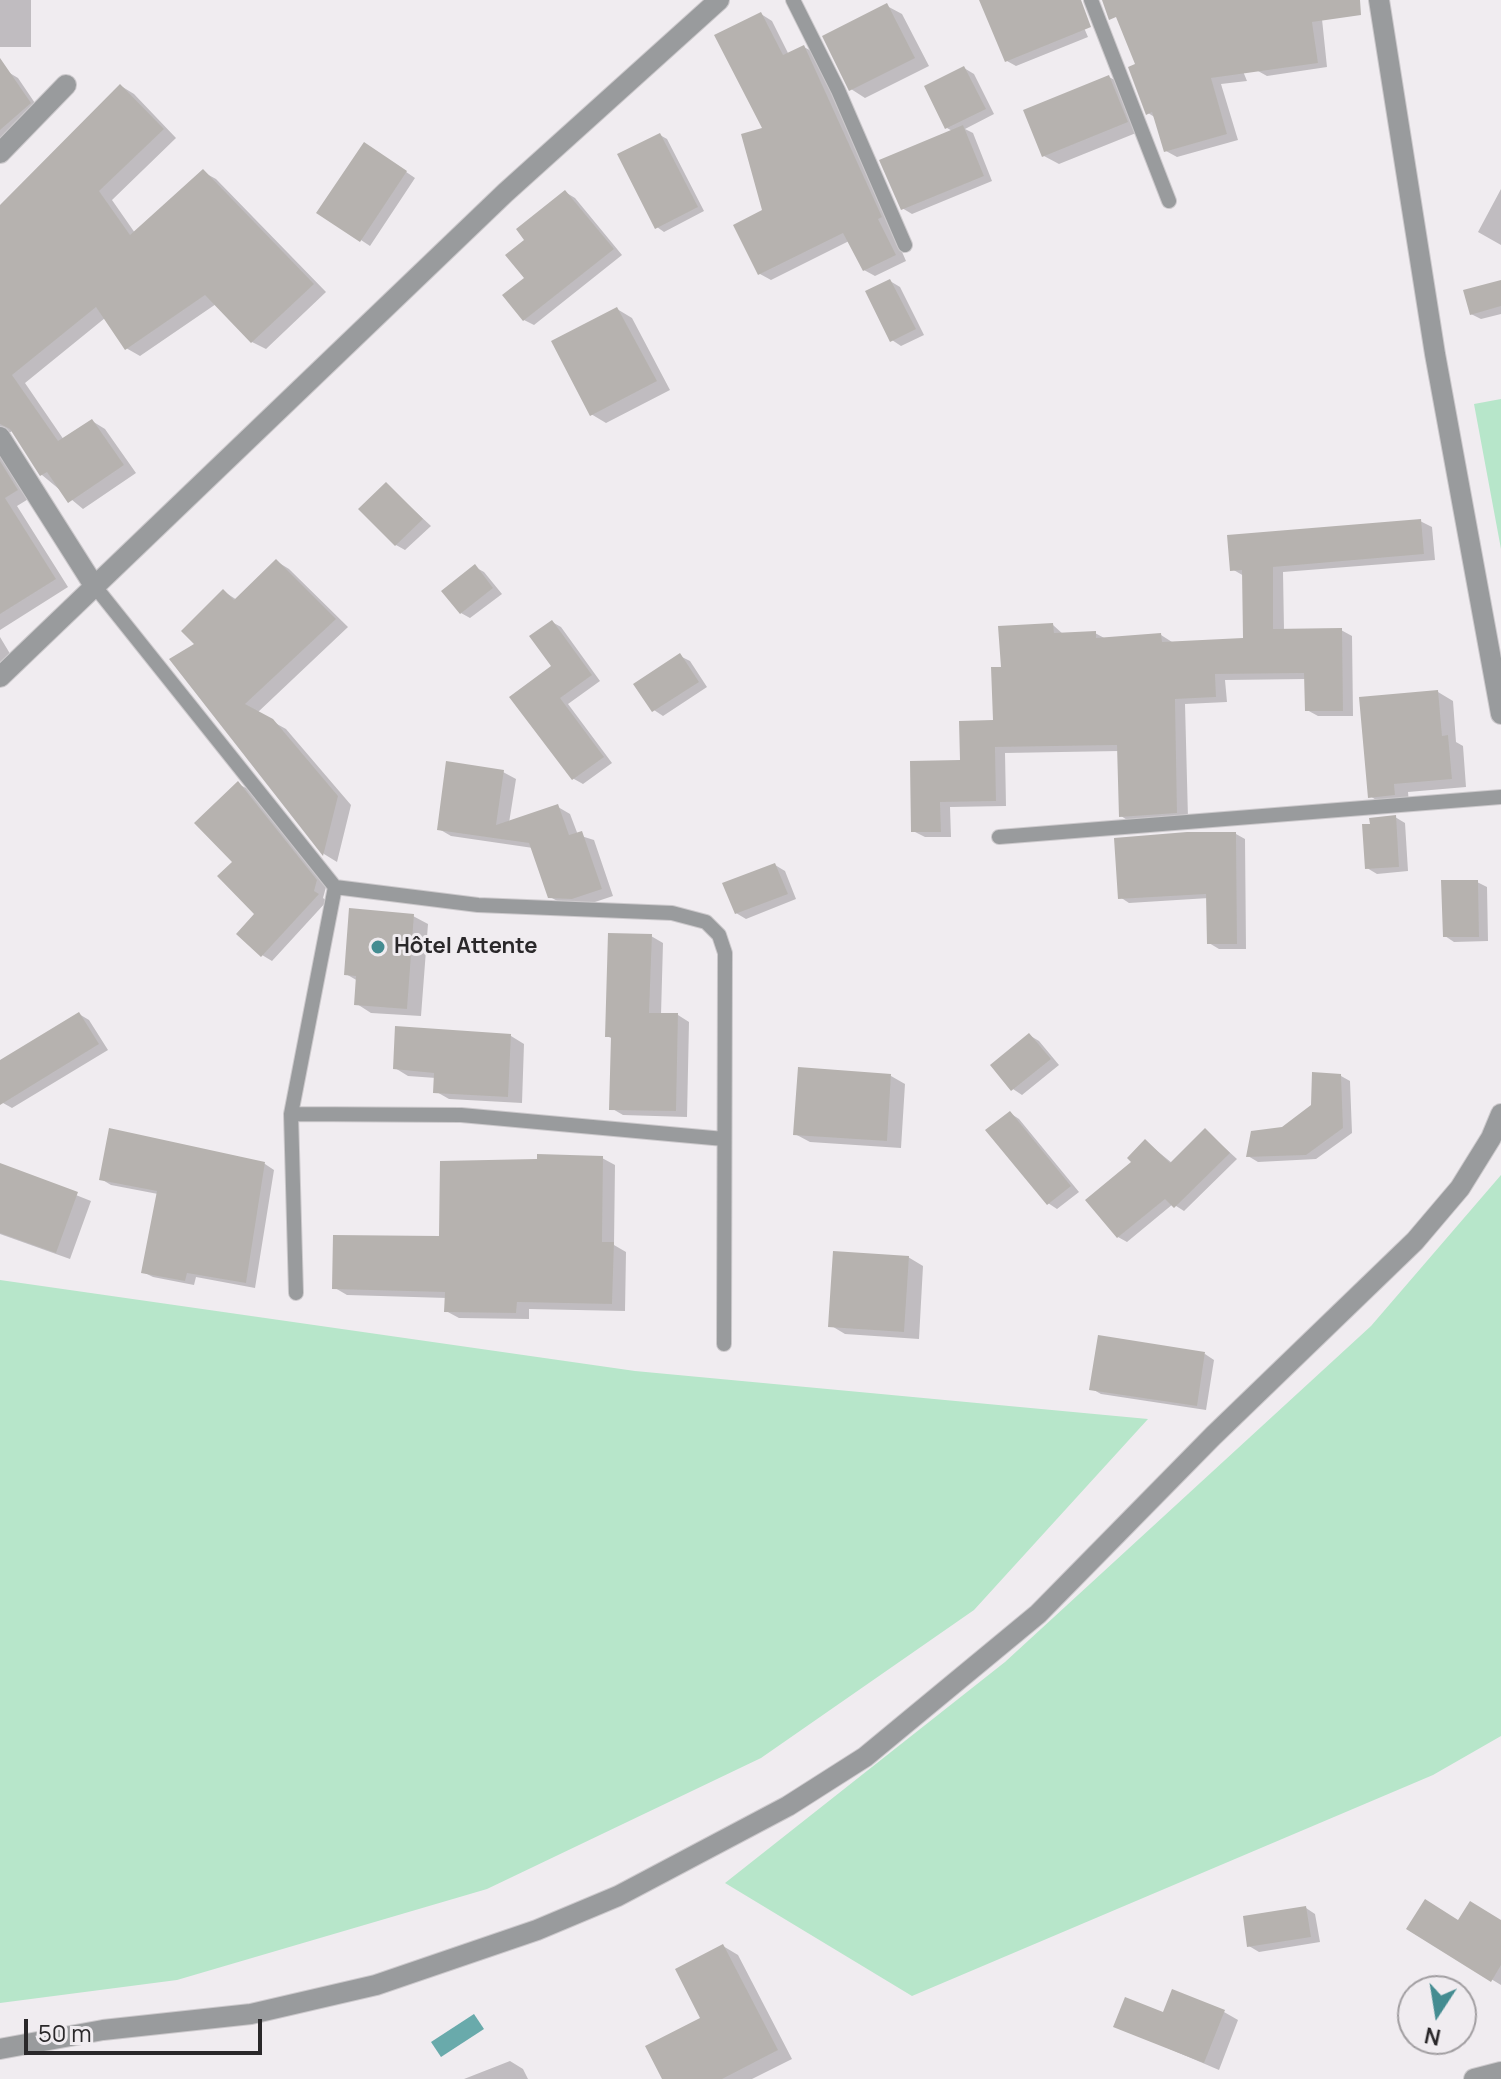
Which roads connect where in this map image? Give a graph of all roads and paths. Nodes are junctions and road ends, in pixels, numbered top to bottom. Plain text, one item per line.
1 (719, 0) edge
2 (793, 0) edge
3 (1091, 0) edge
4 (1379, 0) edge
5 (66, 85) dead end
6 (0, 153) edge
7 (1169, 201) dead end
8 (905, 245) dead end
9 (0, 437) edge
10 (93, 584) junction
11 (0, 677) edge
12 (1501, 714) edge
13 (1501, 797) edge
14 (999, 837) dead end
15 (335, 887) junction
16 (291, 1114) junction
17 (1501, 1114) edge
18 (724, 1139) junction
19 (296, 1293) dead end
20 (724, 1344) dead end
21 (0, 2049) edge
22 (1501, 2072) edge
23 (1474, 2079) edge

1 - 10 street
2 - 8 lane
3 - 7 lane
4 - 12 street
5 - 6 street
9 - 10 street
10 - 11 street
10 - 15 lane
13 - 14 lane
15 - 16 lane
15 - 18 lane
16 - 18 lane
16 - 19 lane
17 - 21 street
18 - 20 lane
22 - 23 street

